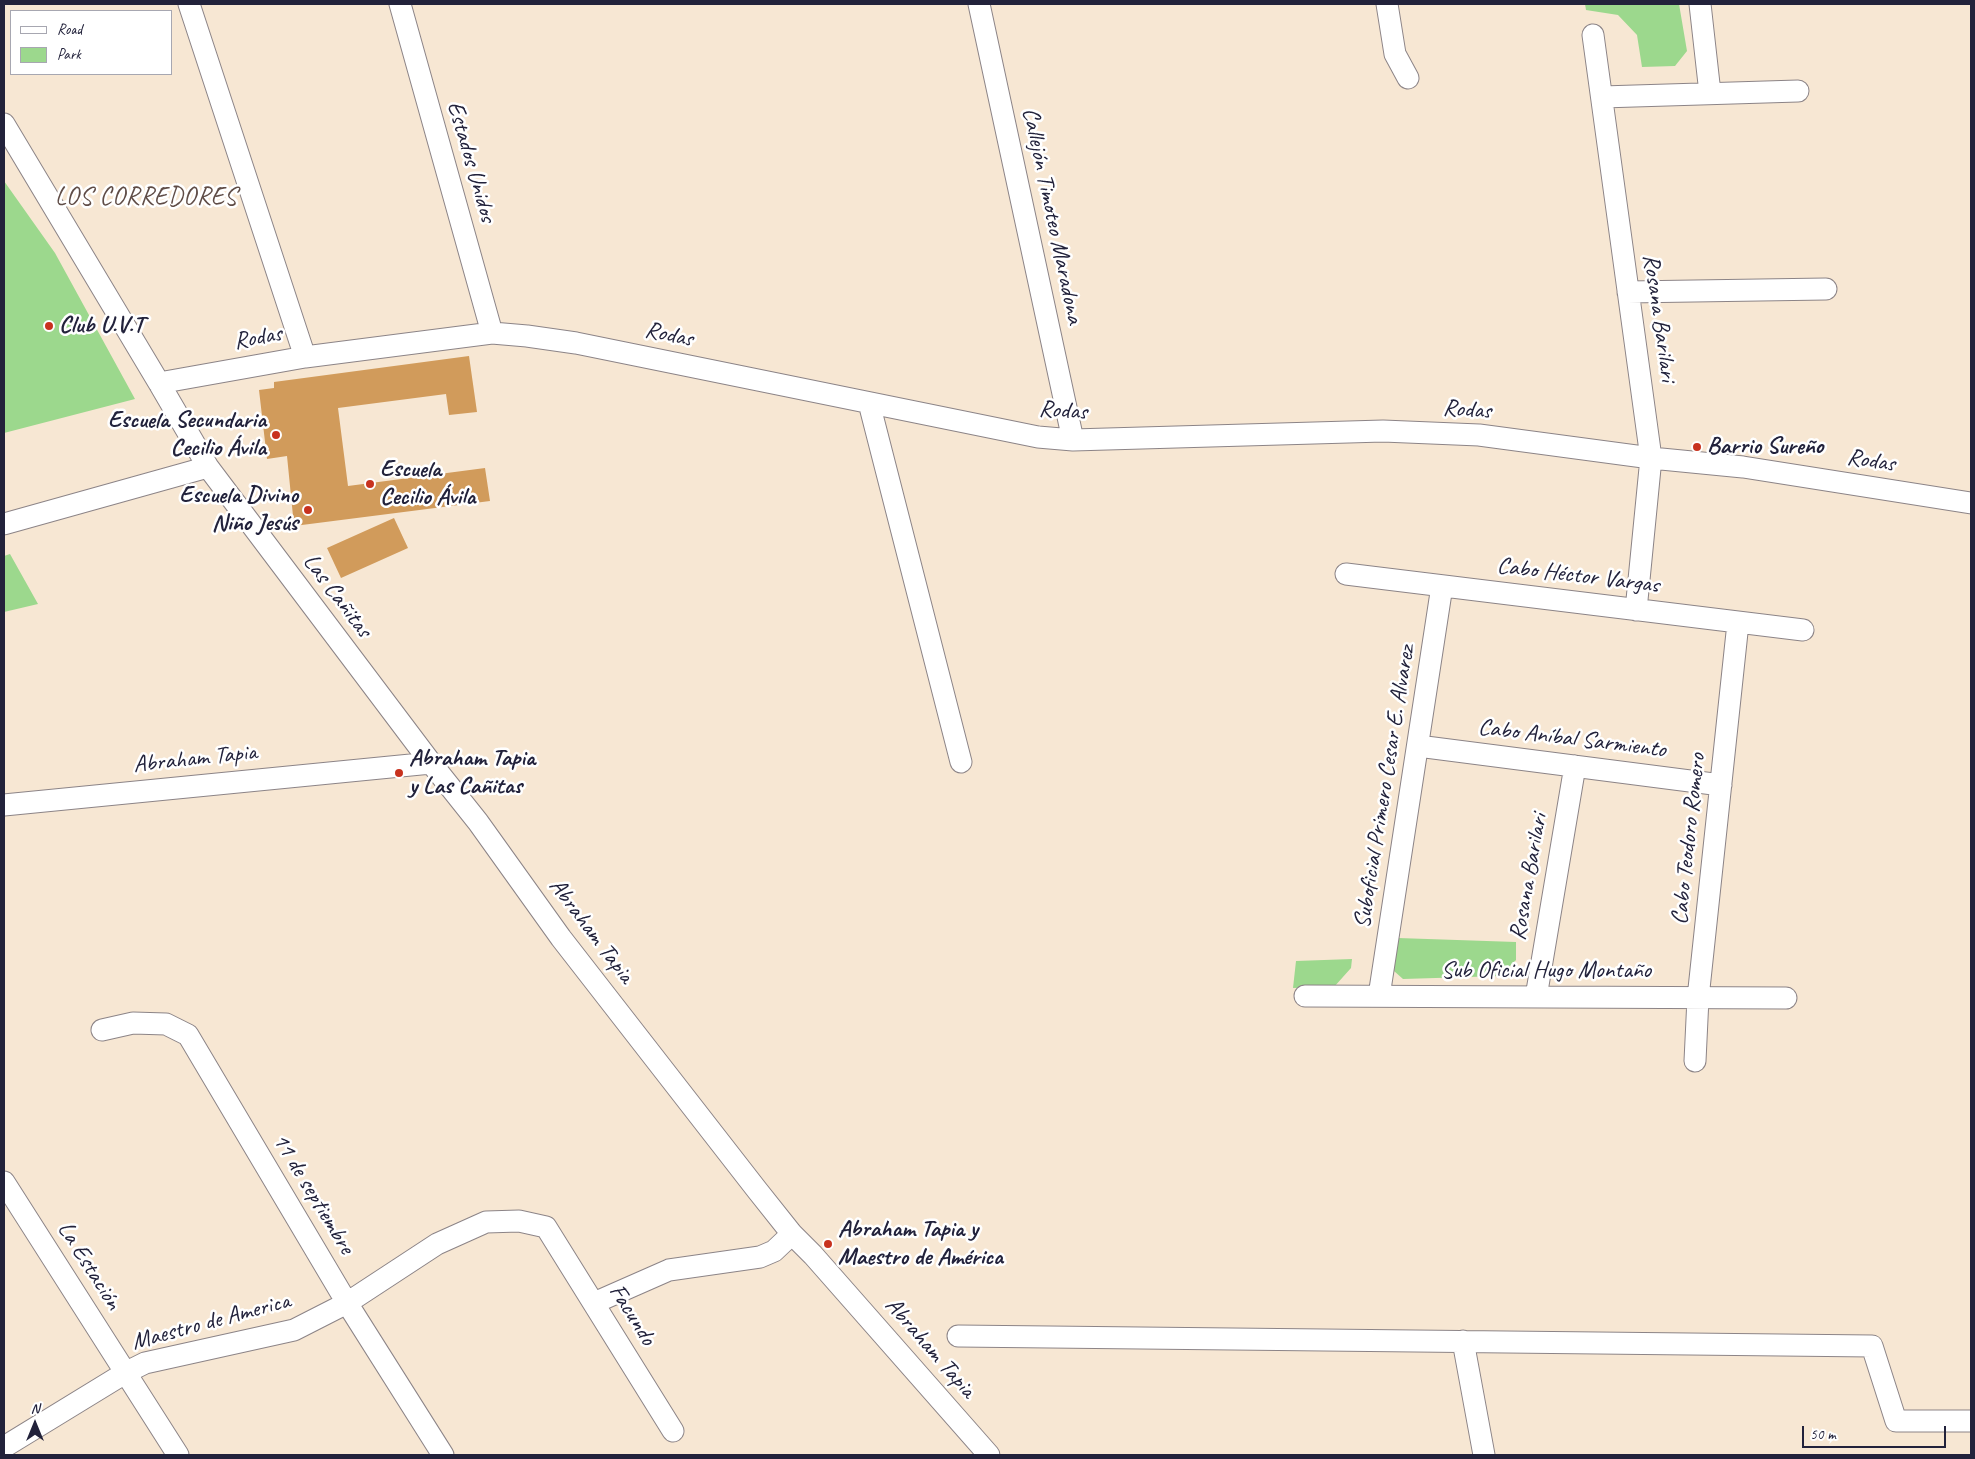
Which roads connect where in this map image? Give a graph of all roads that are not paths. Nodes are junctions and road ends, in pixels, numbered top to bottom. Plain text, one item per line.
1 (189, 4) edge
2 (400, 4) edge
3 (979, 4) edge
4 (1387, 4) edge
5 (1700, 4) edge
6 (1593, 35) dead end
7 (1408, 78) dead end
8 (1798, 91) dead end
9 (1710, 93) junction
10 (1602, 97) junction
11 (4, 124) edge
12 (1826, 289) dead end
13 (1628, 292) junction
14 (492, 333) junction
15 (306, 357) junction
16 (159, 383) junction
17 (869, 403) junction
18 (1073, 440) junction
19 (1651, 458) junction
20 (208, 467) junction
21 (1971, 503) edge
22 (4, 524) edge
23 (1346, 574) dead end
24 (1442, 586) junction
25 (1636, 610) junction
26 (1738, 622) junction
27 (1803, 630) dead end
28 (1418, 746) junction
29 (961, 762) dead end
30 (430, 763) junction
31 (1575, 766) junction
32 (1721, 785) junction
33 (4, 804) edge
34 (1305, 996) dead end
35 (1379, 996) junction
36 (1536, 997) junction
37 (1698, 998) junction
38 (1786, 998) dead end
39 (102, 1030) dead end
40 (1695, 1061) dead end
41 (4, 1185) edge
42 (546, 1227) joint
43 (792, 1234) junction
44 (347, 1302) junction
45 (594, 1303) junction
46 (958, 1336) dead end
47 (1464, 1342) junction
48 (125, 1373) junction
49 (1971, 1421) edge
50 (673, 1431) dead end
51 (4, 1447) edge
52 (178, 1455) edge
53 (443, 1455) edge
54 (989, 1455) edge
55 (1484, 1455) edge

1 - 15 street
2 - 14 street, Estados Unidos
3 - 18 street, Callejón Timoteo Maradona
4 - 7 street
5 - 9 street
6 - 10 street, Rosana Barilari
8 - 9 street
9 - 10 street
10 - 13 street, Rosana Barilari
11 - 16 street, Las Cañitas
12 - 13 street
13 - 19 street, Rosana Barilari
14 - 15 street, Rodas
14 - 17 street, Rodas
15 - 16 street, Rodas
16 - 20 street, Las Cañitas
17 - 18 street, Rodas
17 - 29 street
18 - 19 street, Rodas
19 - 21 street, Rodas
19 - 25 street, Rosana Barilari
20 - 22 street
20 - 30 street, Las Cañitas
23 - 24 street, Cabo Héctor Vargas
24 - 25 street, Cabo Héctor Vargas
24 - 28 street, Suboficial Primero Cesar E. Alvarez
25 - 26 street, Cabo Héctor Vargas
26 - 27 street, Cabo Héctor Vargas
26 - 32 street, Cabo Teodoro Romero
28 - 31 street, Cabo Aníbal Sarmiento
28 - 35 street, Suboficial Primero Cesar E. Alvarez
30 - 33 street, Abraham Tapia
30 - 43 street, Abraham Tapia
31 - 32 street, Cabo Aníbal Sarmiento
31 - 36 street, Rosana Barilari
32 - 37 street, Cabo Teodoro Romero
34 - 35 street, Sub Oficial Hugo Montaño
35 - 36 street, Sub Oficial Hugo Montaño
36 - 37 street, Sub Oficial Hugo Montaño
37 - 38 street, Sub Oficial Hugo Montaño
37 - 40 street, Cabo Teodoro Romero
39 - 44 street, 11 de septiembre
41 - 48 street, La Estación
42 - 44 street, Maestro de America
42 - 45 street, Facundo
43 - 45 street
43 - 54 street, Abraham Tapia
44 - 48 street, Maestro de America
44 - 53 street, 11 de septiembre
45 - 50 street, Facundo
46 - 47 street
47 - 49 street
47 - 55 street
48 - 51 street, Maestro de America
48 - 52 street, La Estación

